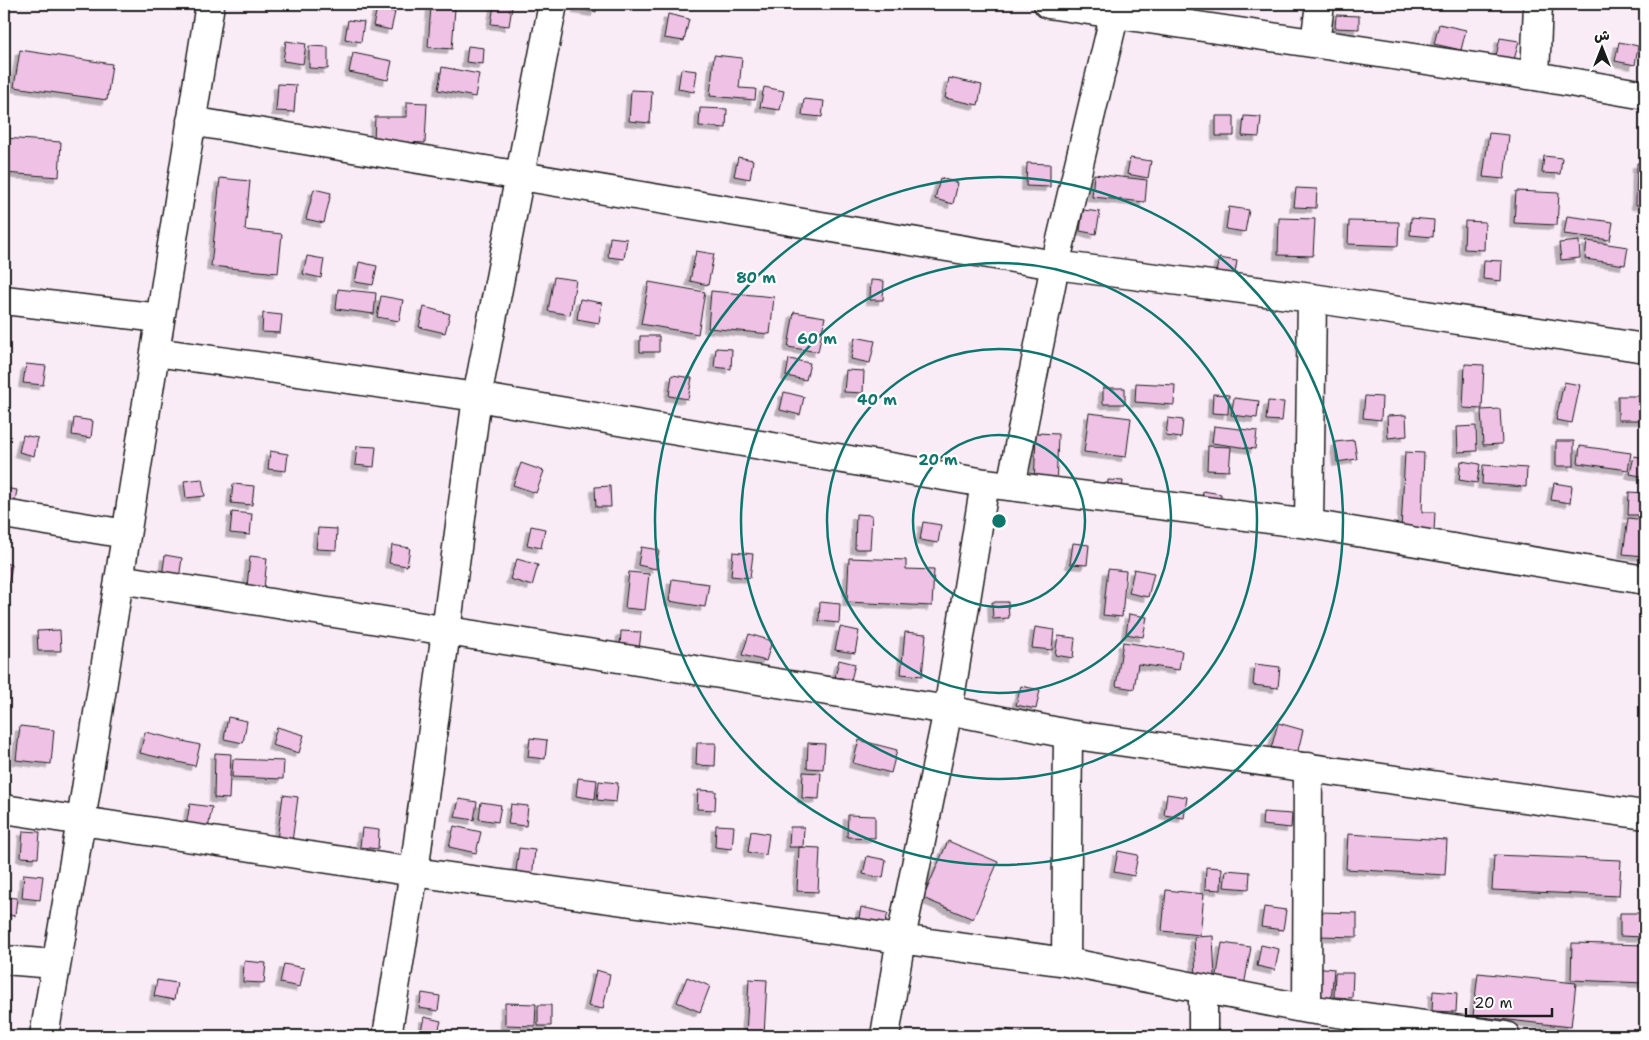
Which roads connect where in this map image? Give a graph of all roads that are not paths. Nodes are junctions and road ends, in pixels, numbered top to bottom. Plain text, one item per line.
1 (210, 4) edge
2 (553, 4) edge
3 (1048, 4) edge
4 (1320, 4) edge
5 (1538, 4) edge
6 (1116, 9) edge
7 (1314, 43) junction
8 (1535, 76) junction
9 (1645, 95) edge
10 (192, 121) junction
11 (520, 175) junction
12 (1055, 265) junction
13 (1312, 298) junction
14 (4, 300) edge
15 (160, 318) junction
16 (1645, 348) edge
17 (155, 352) junction
18 (477, 397) junction
19 (985, 483) junction
20 (1011, 486) junction
21 (4, 514) edge
22 (1309, 524) junction
23 (126, 534) junction
24 (119, 579) junction
25 (1645, 580) edge
26 (447, 630) junction
27 (948, 710) junction
28 (1068, 734) junction
29 (1308, 767) junction
30 (4, 809) edge
31 (1645, 815) edge
32 (80, 821) junction
33 (414, 872) junction
34 (901, 938) junction
35 (4, 960) edge
36 (1066, 962) junction
37 (55, 964) junction
38 (1203, 989) junction
39 (1307, 1009) junction
40 (44, 1036) edge
41 (387, 1036) edge
42 (885, 1036) edge
43 (1203, 1036) edge
44 (1506, 1036) edge

1 - 10 street
2 - 11 street
3 - 6 street
4 - 7 street
5 - 8 street
6 - 7 street
6 - 12 street
7 - 8 street
8 - 9 street
10 - 11 street
10 - 15 street
11 - 12 street
11 - 18 street
12 - 13 street
12 - 20 street
13 - 16 street
13 - 22 street
14 - 15 street
15 - 17 street
17 - 18 street
17 - 23 street
18 - 19 street
18 - 26 street
19 - 20 street
19 - 27 street
20 - 22 street
21 - 23 street
22 - 25 street
23 - 24 street
24 - 26 street
24 - 32 street
26 - 27 street
26 - 33 street
27 - 28 street
27 - 34 street
28 - 29 street
28 - 36 street
29 - 31 street
29 - 39 street
30 - 32 street
32 - 33 street
32 - 37 street
33 - 34 street
33 - 41 street
34 - 36 street
34 - 42 street
35 - 37 street
36 - 38 street
37 - 40 street
38 - 39 street
38 - 43 street
39 - 44 street

